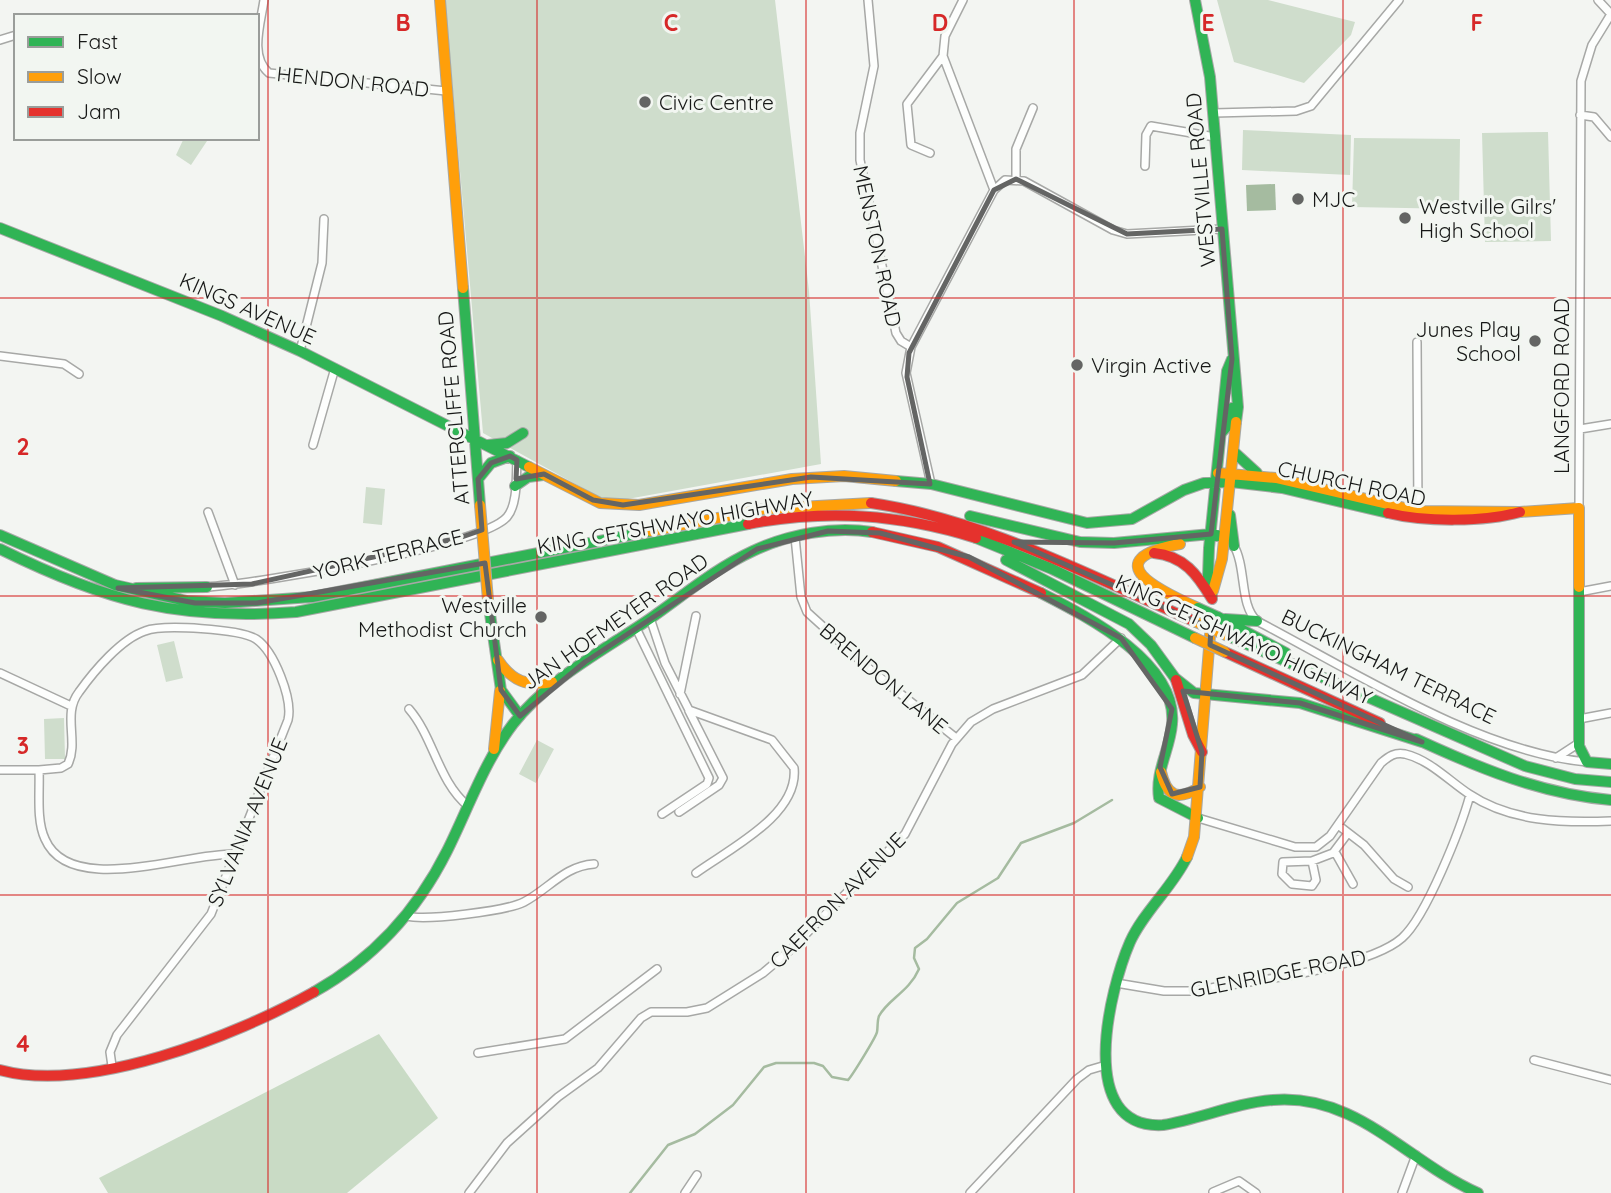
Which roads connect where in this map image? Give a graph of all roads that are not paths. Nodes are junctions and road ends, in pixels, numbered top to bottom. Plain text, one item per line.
1 (264, 0) edge
2 (440, 0) edge
3 (868, 0) edge
4 (963, 0) edge
5 (1195, 0) edge
6 (1399, 0) edge
7 (1598, 0) edge
8 (1611, 14) edge
9 (259, 41) edge
10 (259, 54) edge
11 (943, 56) junction
12 (446, 91) junction
13 (1033, 108) dead end
14 (1214, 113) junction
15 (1580, 115) junction
16 (1215, 137) junction
17 (1611, 137) edge
18 (930, 153) dead end
19 (1145, 166) dead end
20 (1016, 179) junction
21 (995, 190) junction
22 (324, 219) dead end
23 (0, 228) edge
24 (1222, 229) junction
25 (1417, 342) dead end
26 (911, 347) junction
27 (300, 351) junction
28 (0, 356) edge
29 (1232, 359) junction
30 (335, 368) junction
31 (79, 374) dead end
32 (1238, 407) junction
33 (472, 413) junction
34 (441, 423) junction
35 (1611, 424) edge
36 (1580, 429) junction
37 (1222, 432) junction
38 (523, 433) dead end
39 (475, 438) junction
40 (313, 445) dead end
41 (487, 445) junction
42 (1234, 452) junction
43 (513, 458) junction
44 (544, 474) junction
45 (1262, 475) junction
46 (1231, 477) junction
47 (1217, 478) junction
48 (478, 479) junction
49 (931, 484) junction
50 (515, 486) junction
51 (1580, 508) junction
52 (918, 510) junction
53 (208, 512) dead end
54 (870, 515) junction
55 (1418, 515) junction
56 (0, 535) edge
57 (795, 537) junction
58 (1210, 537) junction
59 (1228, 542) junction
60 (0, 549) edge
61 (1148, 553) junction
62 (235, 585) junction
63 (1611, 586) edge
64 (207, 587) joint
65 (118, 588) junction
66 (1579, 592) junction
67 (1212, 595) junction
68 (696, 616) dead end
69 (1218, 617) junction
70 (650, 618) junction
71 (1257, 621) junction
72 (636, 628) junction
73 (1121, 638) junction
74 (496, 657) junction
75 (0, 673) edge
76 (1175, 678) junction
77 (558, 681) junction
78 (500, 684) junction
79 (680, 695) junction
80 (1205, 695) junction
81 (71, 706) junction
82 (409, 709) dead end
83 (689, 710) junction
84 (1611, 713) edge
85 (520, 716) junction
86 (1415, 719) junction
87 (1579, 719) junction
88 (956, 737) junction
89 (1422, 742) junction
90 (1579, 743) junction
91 (1202, 752) junction
92 (493, 756) junction
93 (1555, 758) junction
94 (1587, 762) junction
95 (1611, 764) edge
96 (1160, 767) junction
97 (0, 770) edge
98 (39, 770) junction
99 (1611, 782) edge
100 (1200, 787) junction
101 (1470, 795) junction
102 (1611, 800) edge
103 (468, 806) junction
104 (679, 812) dead end
105 (662, 814) dead end
106 (1198, 818) junction
107 (1611, 821) edge
108 (1338, 825) junction
109 (1348, 833) junction
110 (1335, 852) junction
111 (236, 854) junction
112 (1312, 861) junction
113 (594, 864) dead end
114 (696, 873) dead end
115 (1353, 884) dead end
116 (1408, 887) dead end
117 (407, 916) junction
118 (657, 969) dead end
119 (1116, 983) junction
120 (478, 1053) dead end
121 (1534, 1060) dead end
122 (1106, 1065) junction
123 (112, 1066) junction
124 (0, 1070) edge
125 (1611, 1080) edge
126 (1417, 1155) junction
127 (697, 1175) dead end
128 (1213, 1192) edge
129 (470, 1193) edge
130 (685, 1193) edge
131 (970, 1193) edge
132 (1256, 1193) edge
133 (1402, 1193) edge
134 (1478, 1193) edge

1 - 9 street, HENDON ROAD
2 - 12 main road, ATTERCLIFFE ROAD
3 - 26 street, MENSTON ROAD
4 - 11 street
5 - 14 main road, WESTVILLE ROAD
6 - 14 street
7 - 8 street
8 - 15 street, LANGFORD ROAD
10 - 12 street, HENDON ROAD
11 - 18 street
11 - 21 street
12 - 33 main road, ATTERCLIFFE ROAD
13 - 20 street
14 - 16 main road, WESTVILLE ROAD
15 - 17 street
15 - 36 street, LANGFORD ROAD
16 - 19 street
16 - 24 main road, WESTVILLE ROAD
20 - 21 street
20 - 24 street
21 - 26 street
22 - 27 street
23 - 27 main road, KINGS AVENUE
24 - 29 main road, WESTVILLE ROAD
25 - 55 street
26 - 49 street, MENSTON ROAD
27 - 30 main road, KINGS AVENUE
28 - 31 street
29 - 32 main road, WESTVILLE ROAD
29 - 37 main road, WESTVILLE ROAD
30 - 34 main road, KINGS AVENUE
30 - 40 street
32 - 37 main road
32 - 42 main road, WESTVILLE ROAD
33 - 34 main road
33 - 39 main road, ATTERCLIFFE ROAD
34 - 39 main road, KINGS AVENUE
35 - 36 street
36 - 51 street, LANGFORD ROAD
37 - 47 main road, WESTVILLE ROAD
38 - 41 main road
39 - 41 main road
39 - 48 main road, ATTERCLIFFE ROAD
41 - 43 main road
42 - 45 main road
42 - 46 main road, WESTVILLE ROAD
43 - 44 main road
43 - 48 main road
43 - 50 street, YORK TERRACE
44 - 49 main road
44 - 50 main road
45 - 46 main road, CHURCH ROAD
45 - 55 main road, CHURCH ROAD
46 - 47 main road, CHURCH ROAD
46 - 55 main road, CHURCH ROAD
46 - 59 main road, WESTVILLE ROAD
47 - 49 main road
47 - 58 main road, WESTVILLE ROAD
48 - 74 main road, ATTERCLIFFE ROAD, bridge
50 - 62 street, YORK TERRACE
51 - 55 main road, CHURCH ROAD
51 - 66 main road, LANGFORD ROAD
52 - 58 main road
52 - 65 main road, KING CETSHWAYO HIGHWAY
52 - 86 main road, KING CETSHWAYO HIGHWAY, bridge
53 - 62 street
54 - 60 main road, KING CETSHWAYO HIGHWAY
54 - 76 main road
54 - 89 main road, KING CETSHWAYO HIGHWAY, bridge
56 - 65 main road, KING CETSHWAYO HIGHWAY
57 - 70 main road, JAN HOFMEYER ROAD
57 - 73 main road, JAN HOFMEYER ROAD
57 - 88 street, BRENDON LANE
58 - 59 main road
58 - 61 main road
58 - 67 main road, WESTVILLE ROAD
59 - 67 main road, WESTVILLE ROAD
59 - 71 street, BUCKINGHAM TERRACE
61 - 67 main road
61 - 69 main road, bridge
62 - 64 street, YORK TERRACE
63 - 66 street
64 - 65 main road
66 - 87 main road, LANGFORD ROAD
67 - 80 main road, WESTVILLE ROAD
68 - 79 street
69 - 71 main road
69 - 86 main road
70 - 72 main road, JAN HOFMEYER ROAD
70 - 79 street
71 - 93 street, BUCKINGHAM TERRACE
72 - 77 main road, JAN HOFMEYER ROAD
72 - 105 street
73 - 88 street, CAEFRON AVENUE
73 - 96 main road, JAN HOFMEYER ROAD
74 - 77 main road
74 - 78 main road, ATTERCLIFFE ROAD
75 - 81 street
76 - 80 main road
76 - 91 main road
77 - 85 main road, JAN HOFMEYER ROAD
78 - 85 main road, ATTERCLIFFE ROAD
78 - 92 main road
79 - 83 street
80 - 89 main road
80 - 91 main road, WESTVILLE ROAD
81 - 98 street
81 - 111 street, SYLVANIA AVENUE
82 - 103 street
83 - 104 street
83 - 114 street
84 - 87 street
85 - 92 main road, JAN HOFMEYER ROAD
86 - 99 main road, KING CETSHWAYO HIGHWAY
87 - 90 main road, LANGFORD ROAD
88 - 129 street, CAEFRON AVENUE
89 - 102 main road, KING CETSHWAYO HIGHWAY
90 - 93 street
90 - 94 main road, LANGFORD ROAD
91 - 100 main road, WESTVILLE ROAD
92 - 103 main road, JAN HOFMEYER ROAD
93 - 94 street, BUCKINGHAM TERRACE
94 - 95 main road
96 - 100 main road
96 - 106 main road, JAN HOFMEYER ROAD
97 - 98 street
98 - 111 street
100 - 106 main road, WESTVILLE ROAD
101 - 107 street
101 - 108 street
101 - 119 street, GLENRIDGE ROAD
103 - 117 main road, JAN HOFMEYER ROAD
106 - 108 street
106 - 119 main road, WESTVILLE ROAD
108 - 109 street
109 - 110 street
109 - 116 street
110 - 112 street
110 - 115 street
111 - 123 street, SYLVANIA AVENUE
112 - 112 street
113 - 117 street
117 - 123 main road, JAN HOFMEYER ROAD
118 - 120 street
119 - 122 main road, WESTVILLE ROAD
121 - 125 street
122 - 126 main road, WESTVILLE ROAD
122 - 131 street
123 - 124 main road, JAN HOFMEYER ROAD
126 - 133 street
126 - 134 main road, WESTVILLE ROAD
127 - 130 street
128 - 132 street

